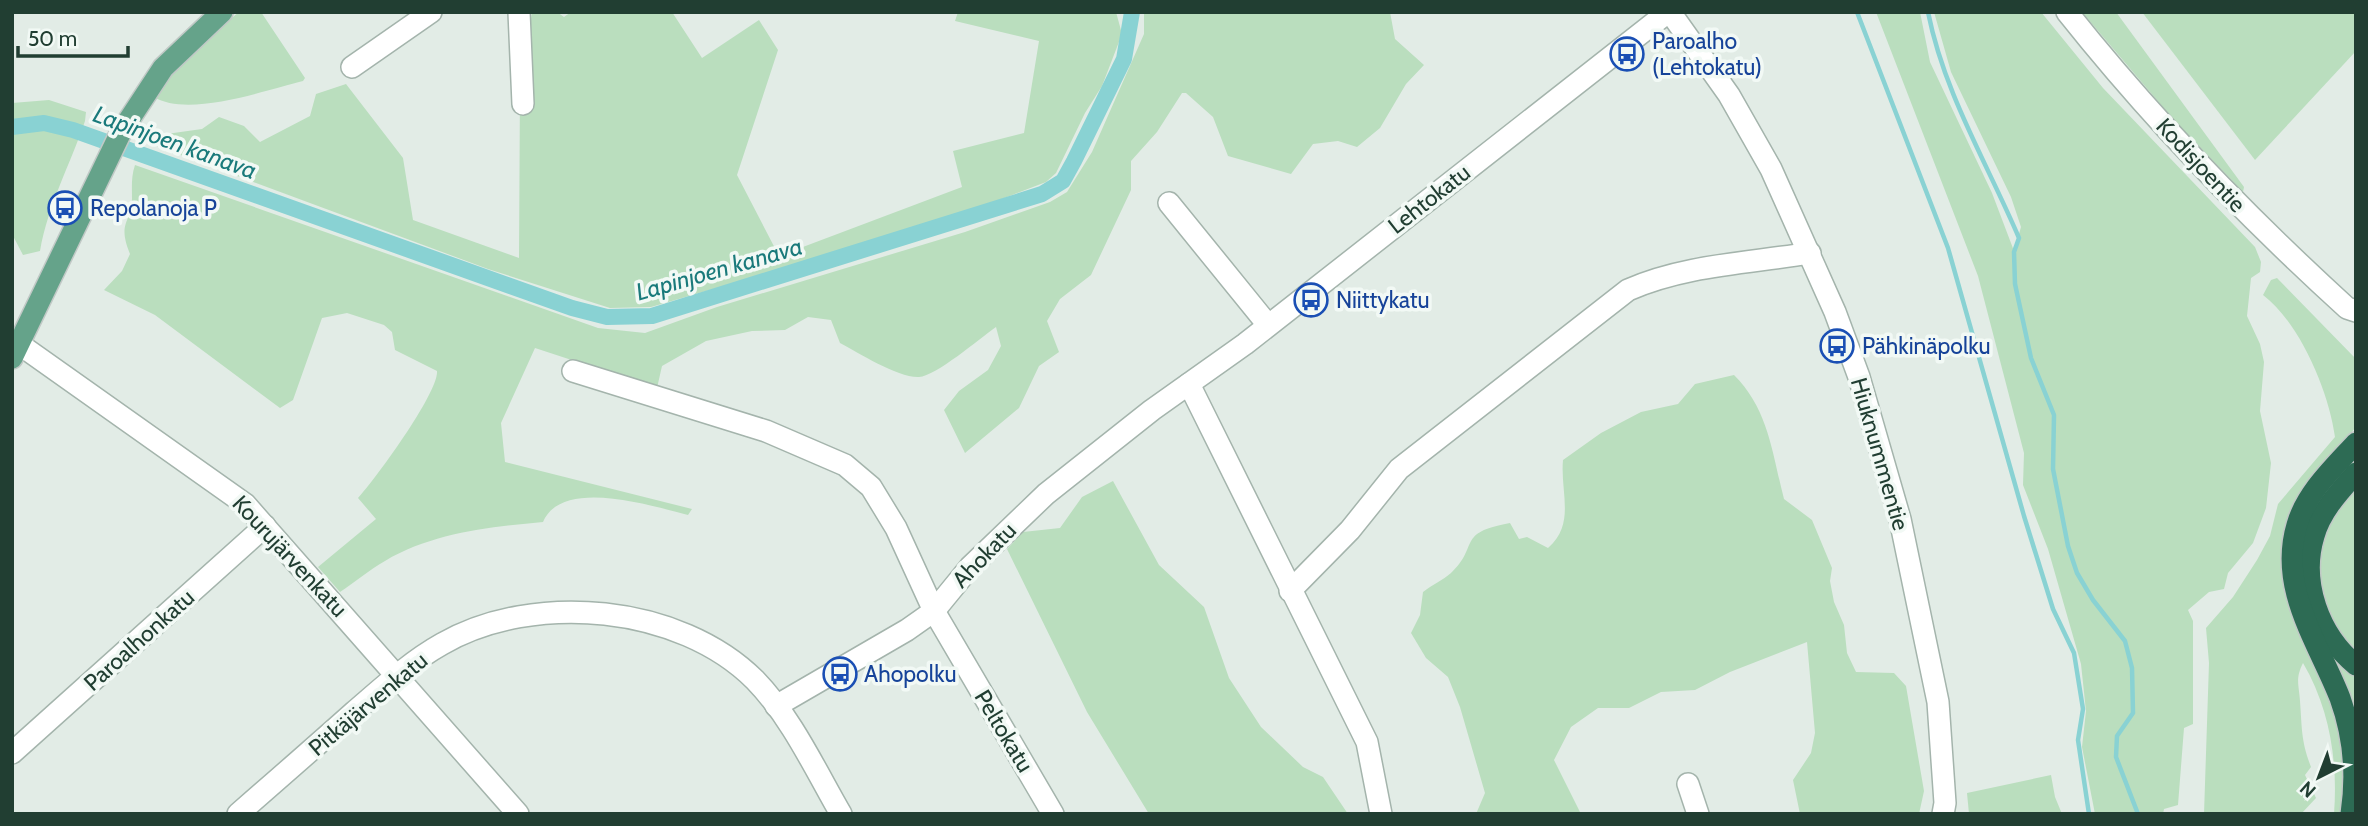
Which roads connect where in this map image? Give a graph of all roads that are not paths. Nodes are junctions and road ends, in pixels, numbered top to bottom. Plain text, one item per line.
1 (431, 12) edge
2 (519, 12) edge
3 (1669, 12) edge
4 (2067, 12) edge
5 (221, 13) edge
6 (352, 67) dead end
7 (523, 104) dead end
8 (1169, 203) dead end
9 (1810, 253) junction
10 (2353, 315) edge
11 (1268, 325) junction
12 (14, 348) edge
13 (573, 371) dead end
14 (1186, 387) junction
15 (2356, 443) edge
16 (2356, 473) edge
17 (265, 526) junction
18 (1290, 592) junction
19 (934, 611) junction
20 (2356, 664) edge
21 (397, 675) junction
22 (776, 706) junction
23 (12, 753) edge
24 (1688, 784) dead end
25 (238, 814) edge
26 (519, 814) edge
27 (841, 814) edge
28 (1053, 814) edge
29 (1381, 814) edge
30 (1698, 814) edge
31 (1943, 814) edge
32 (2351, 814) edge

1 - 6 street
2 - 7 street
3 - 9 street, Hiuknummentie
3 - 11 street, Lehtokatu
4 - 10 street, Kodisjoentie
5 - 12 main road
8 - 11 street
9 - 18 street
9 - 31 street, Hiuknummentie
11 - 14 street, Lehtokatu
12 - 17 street, Kourujärvenkatu
13 - 19 street
14 - 18 street
14 - 19 street, Ahokatu
15 - 32 highway
16 - 20 highway
17 - 21 street, Kourujärvenkatu
17 - 23 street, Paroalhonkatu
18 - 29 street
19 - 22 street, Ahokatu
19 - 28 street, Peltokatu
21 - 22 street, Pitkäjärvenkatu
21 - 25 street, Pitkäjärvenkatu
21 - 26 street, Kourujärvenkatu
22 - 27 street, Pitkäjärvenkatu
24 - 30 street

